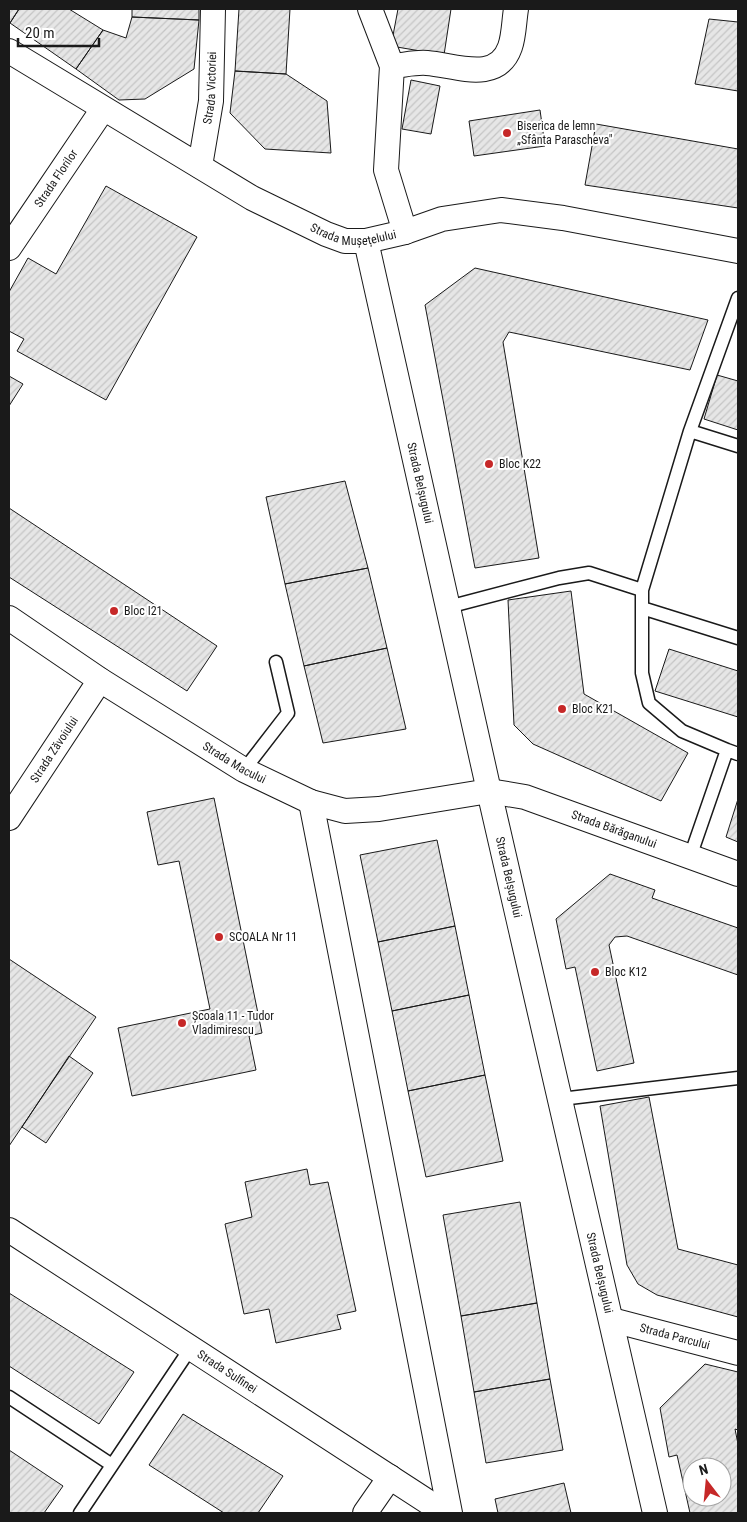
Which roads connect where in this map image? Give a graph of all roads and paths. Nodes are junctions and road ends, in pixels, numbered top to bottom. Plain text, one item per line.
1 (213, 9) edge
2 (370, 9) edge
3 (516, 9) edge
4 (9, 51) edge
5 (392, 66) junction
6 (103, 109) junction
7 (200, 166) junction
8 (405, 232) junction
9 (366, 241) junction
10 (9, 248) edge
11 (738, 251) edge
12 (738, 298) edge
13 (690, 432) junction
14 (738, 446) edge
15 (642, 590) junction
16 (448, 607) junction
17 (642, 608) junction
18 (9, 618) edge
19 (738, 638) edge
20 (276, 662) dead end
21 (100, 680) junction
22 (732, 752) edge
23 (244, 770) junction
24 (489, 791) junction
25 (311, 802) junction
26 (9, 818) edge
27 (690, 857) junction
28 (738, 874) edge
29 (738, 1078) edge
30 (560, 1099) junction
31 (9, 1230) edge
32 (612, 1320) junction
33 (190, 1349) junction
34 (738, 1353) edge
35 (9, 1398) edge
36 (112, 1465) junction
37 (390, 1477) junction
38 (80, 1513) edge
39 (365, 1513) edge
40 (446, 1513) edge
41 (450, 1513) edge
42 (655, 1513) edge

1 - 7 street, Strada Victoriei
2 - 5 street
3 - 5 street
4 - 6 street, Strada Mușețelului
5 - 8 street
6 - 7 street, Strada Mușețelului
6 - 10 street, Strada Florilor
7 - 9 street, Strada Mușețelului
8 - 9 street, Strada Mușețelului
8 - 11 street, Strada Mușețelului
9 - 16 street, Strada Belșugului
12 - 13 lane
13 - 14 lane
13 - 15 lane
15 - 16 lane
15 - 17 lane
16 - 24 street, Strada Belșugului
17 - 19 lane
17 - 22 lane
18 - 21 street, Strada Macului
20 - 23 lane
21 - 23 street, Strada Macului
21 - 26 street, Strada Zăvoiului
22 - 27 lane
23 - 25 street, Strada Macului
24 - 25 street, Strada Macului
24 - 27 street, Strada Bărăganului
24 - 30 street, Strada Belșugului
25 - 41 street
27 - 28 street, Strada Bărăganului
29 - 30 lane
30 - 32 street, Strada Belșugului
31 - 33 street, Strada Sulfinei
32 - 34 street, Strada Parcului
32 - 42 street, Strada Belșugului
33 - 36 lane
33 - 37 street, Strada Sulfinei
35 - 36 lane
36 - 38 lane
37 - 39 street
37 - 40 street, Strada Sulfinei

